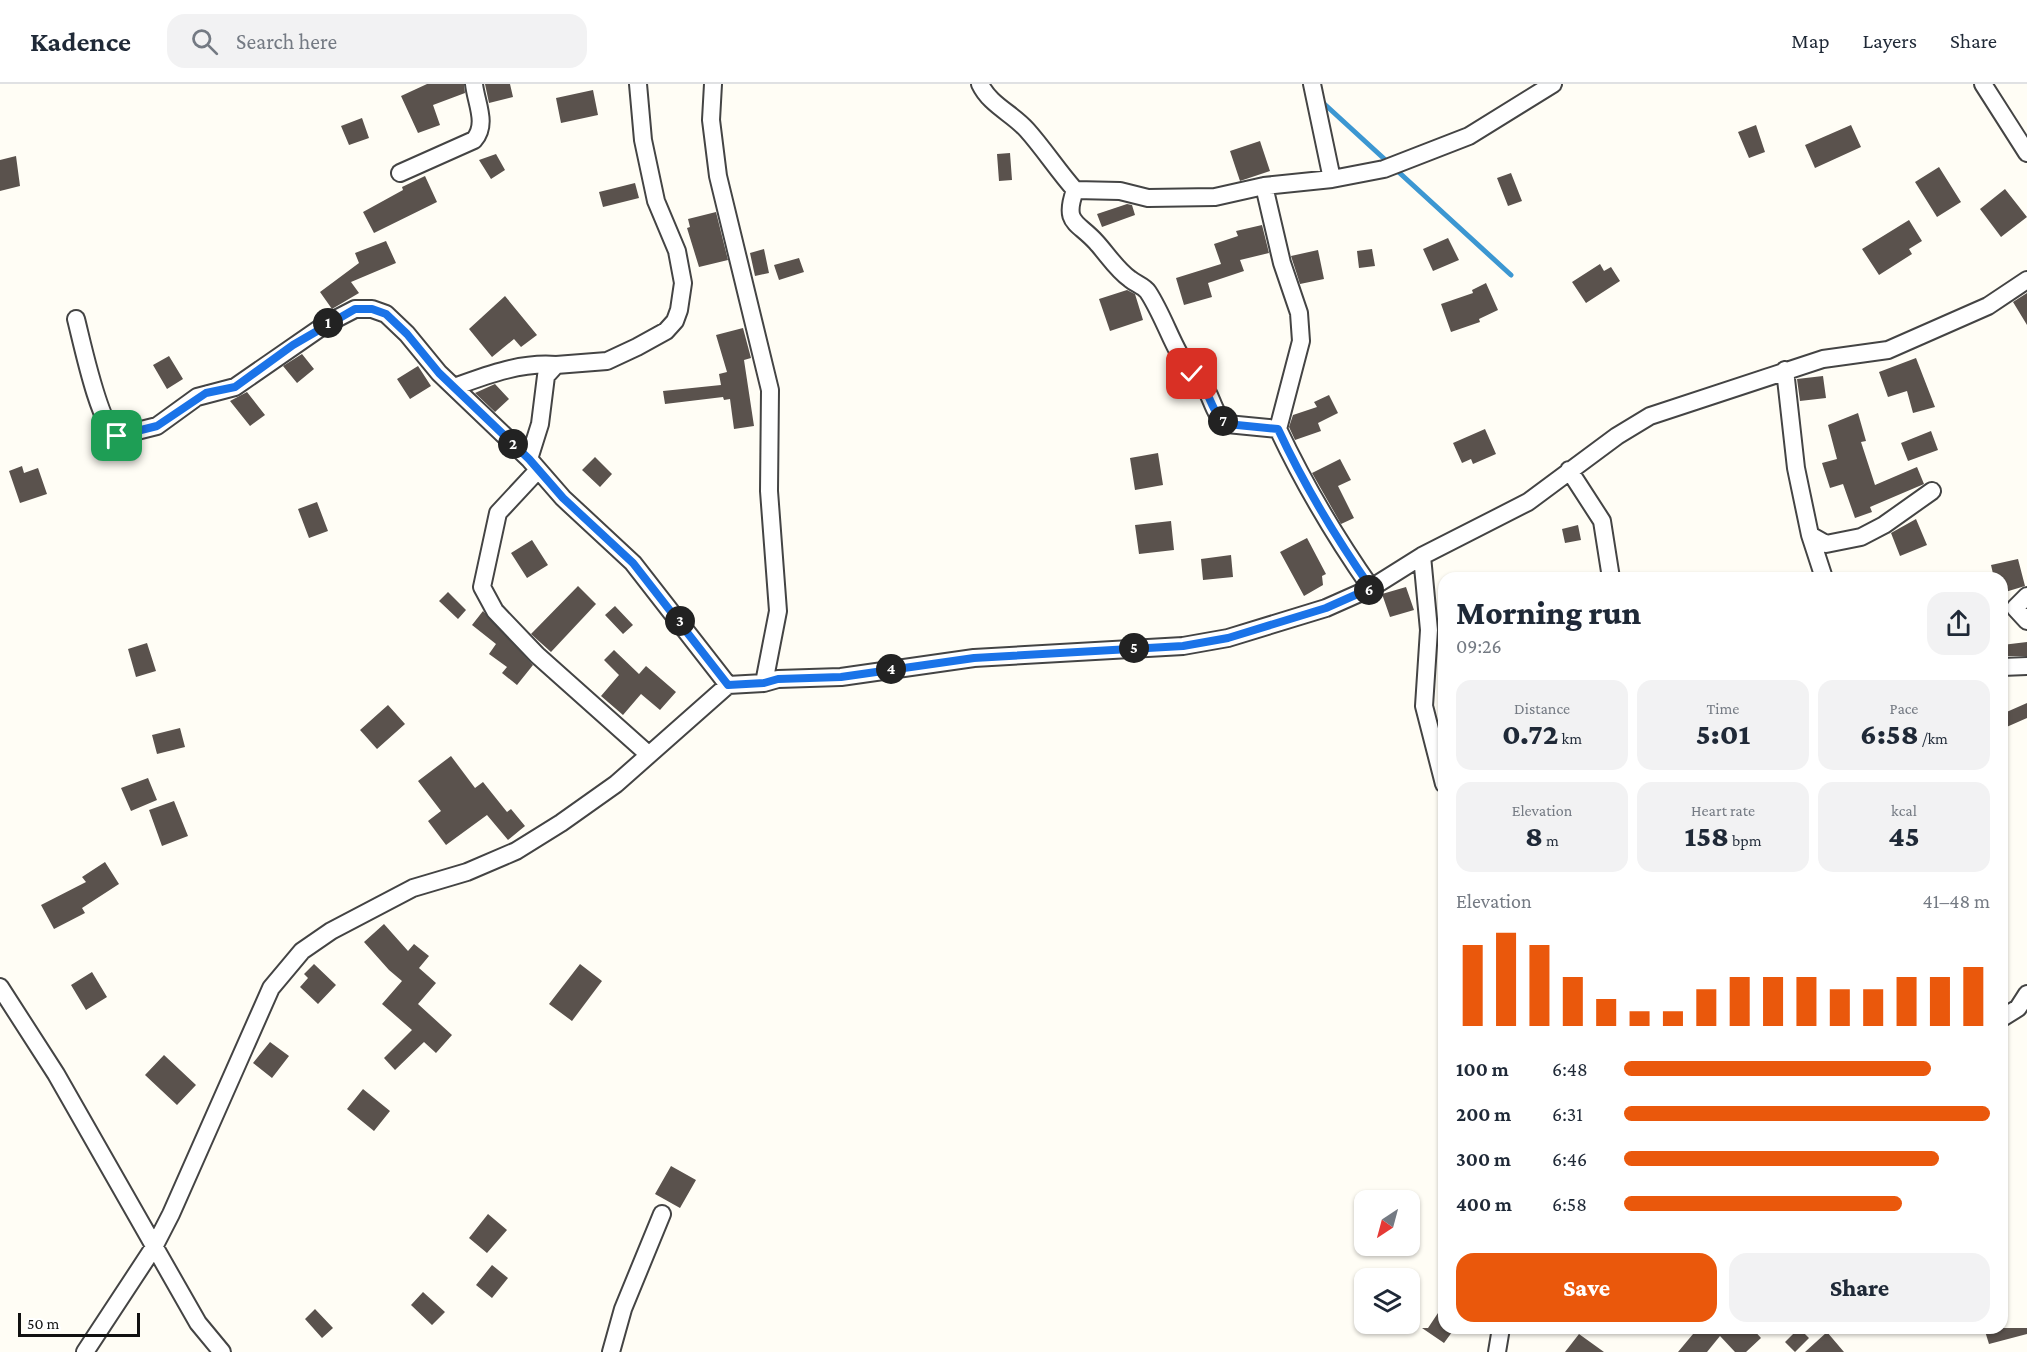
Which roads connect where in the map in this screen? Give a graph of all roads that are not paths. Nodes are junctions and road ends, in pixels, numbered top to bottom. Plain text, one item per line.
1 (474, 84) edge
2 (638, 84) edge
3 (713, 84) edge
4 (980, 84) edge
5 (1312, 84) edge
6 (1553, 84) edge
7 (1983, 84) edge
8 (2027, 153) edge
9 (400, 172) dead end
10 (1332, 179) junction
11 (1264, 186) junction
12 (1075, 190) junction
13 (2027, 280) edge
14 (76, 319) dead end
15 (556, 365) junction
16 (1785, 370) junction
17 (454, 387) junction
18 (1278, 429) junction
19 (534, 465) junction
20 (1569, 470) junction
21 (1932, 491) dead end
22 (1810, 535) junction
23 (1422, 556) junction
24 (1610, 572) edge
25 (1822, 572) edge
26 (1371, 588) junction
27 (2027, 596) edge
28 (2027, 621) edge
29 (2027, 666) edge
30 (2008, 667) edge
31 (764, 683) junction
32 (728, 685) junction
33 (648, 754) junction
34 (1438, 760) edge
35 (0, 987) edge
36 (2027, 994) edge
37 (2008, 1014) edge
38 (662, 1214) dead end
39 (154, 1247) junction
40 (1500, 1334) edge
41 (85, 1352) edge
42 (222, 1352) edge
43 (612, 1352) edge
44 (1497, 1352) edge

1 - 9 street
2 - 15 street
3 - 31 street
4 - 12 street
5 - 10 street
6 - 10 street
7 - 8 street
10 - 11 street
11 - 12 street
11 - 18 street
12 - 18 street
13 - 16 street
14 - 17 street
15 - 17 street
15 - 19 street
16 - 20 street
16 - 22 street
17 - 19 street
18 - 26 street
19 - 32 street
19 - 33 street
20 - 23 street
20 - 24 street
21 - 22 street
22 - 25 street
23 - 26 street
23 - 34 street
26 - 31 street
27 - 28 street
29 - 30 street
31 - 32 street
32 - 33 street
33 - 39 street
35 - 39 street
36 - 37 street
38 - 43 street
39 - 41 street
39 - 42 street
40 - 44 street

